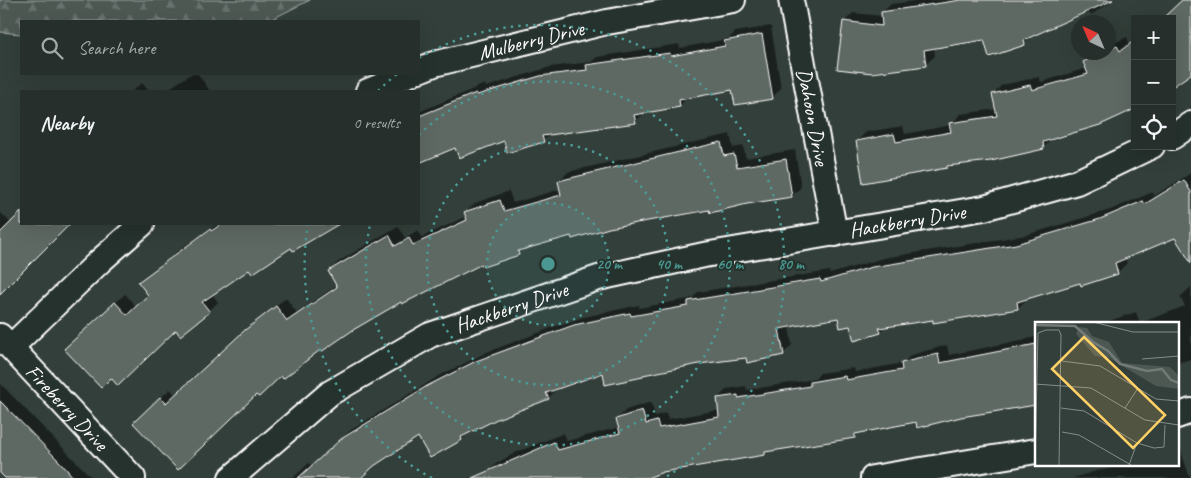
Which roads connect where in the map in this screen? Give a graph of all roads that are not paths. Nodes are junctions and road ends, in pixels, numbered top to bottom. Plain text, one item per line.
1 (733, 0) edge
2 (791, 0) edge
3 (420, 70) edge
4 (408, 75) edge
5 (370, 90) edge
6 (1191, 124) edge
7 (1176, 133) edge
8 (1144, 150) edge
9 (141, 225) edge
10 (834, 234) junction
11 (5, 342) edge
12 (1035, 451) edge
13 (133, 478) edge
14 (230, 478) edge
15 (873, 478) edge

1 - 3 street, Mulberry Drive
2 - 10 street, Dahoon Drive
4 - 5 street
6 - 7 street
8 - 10 street, Hackberry Drive
9 - 11 street
10 - 14 street, Hackberry Drive
11 - 13 street, Fireberry Drive
12 - 15 street

